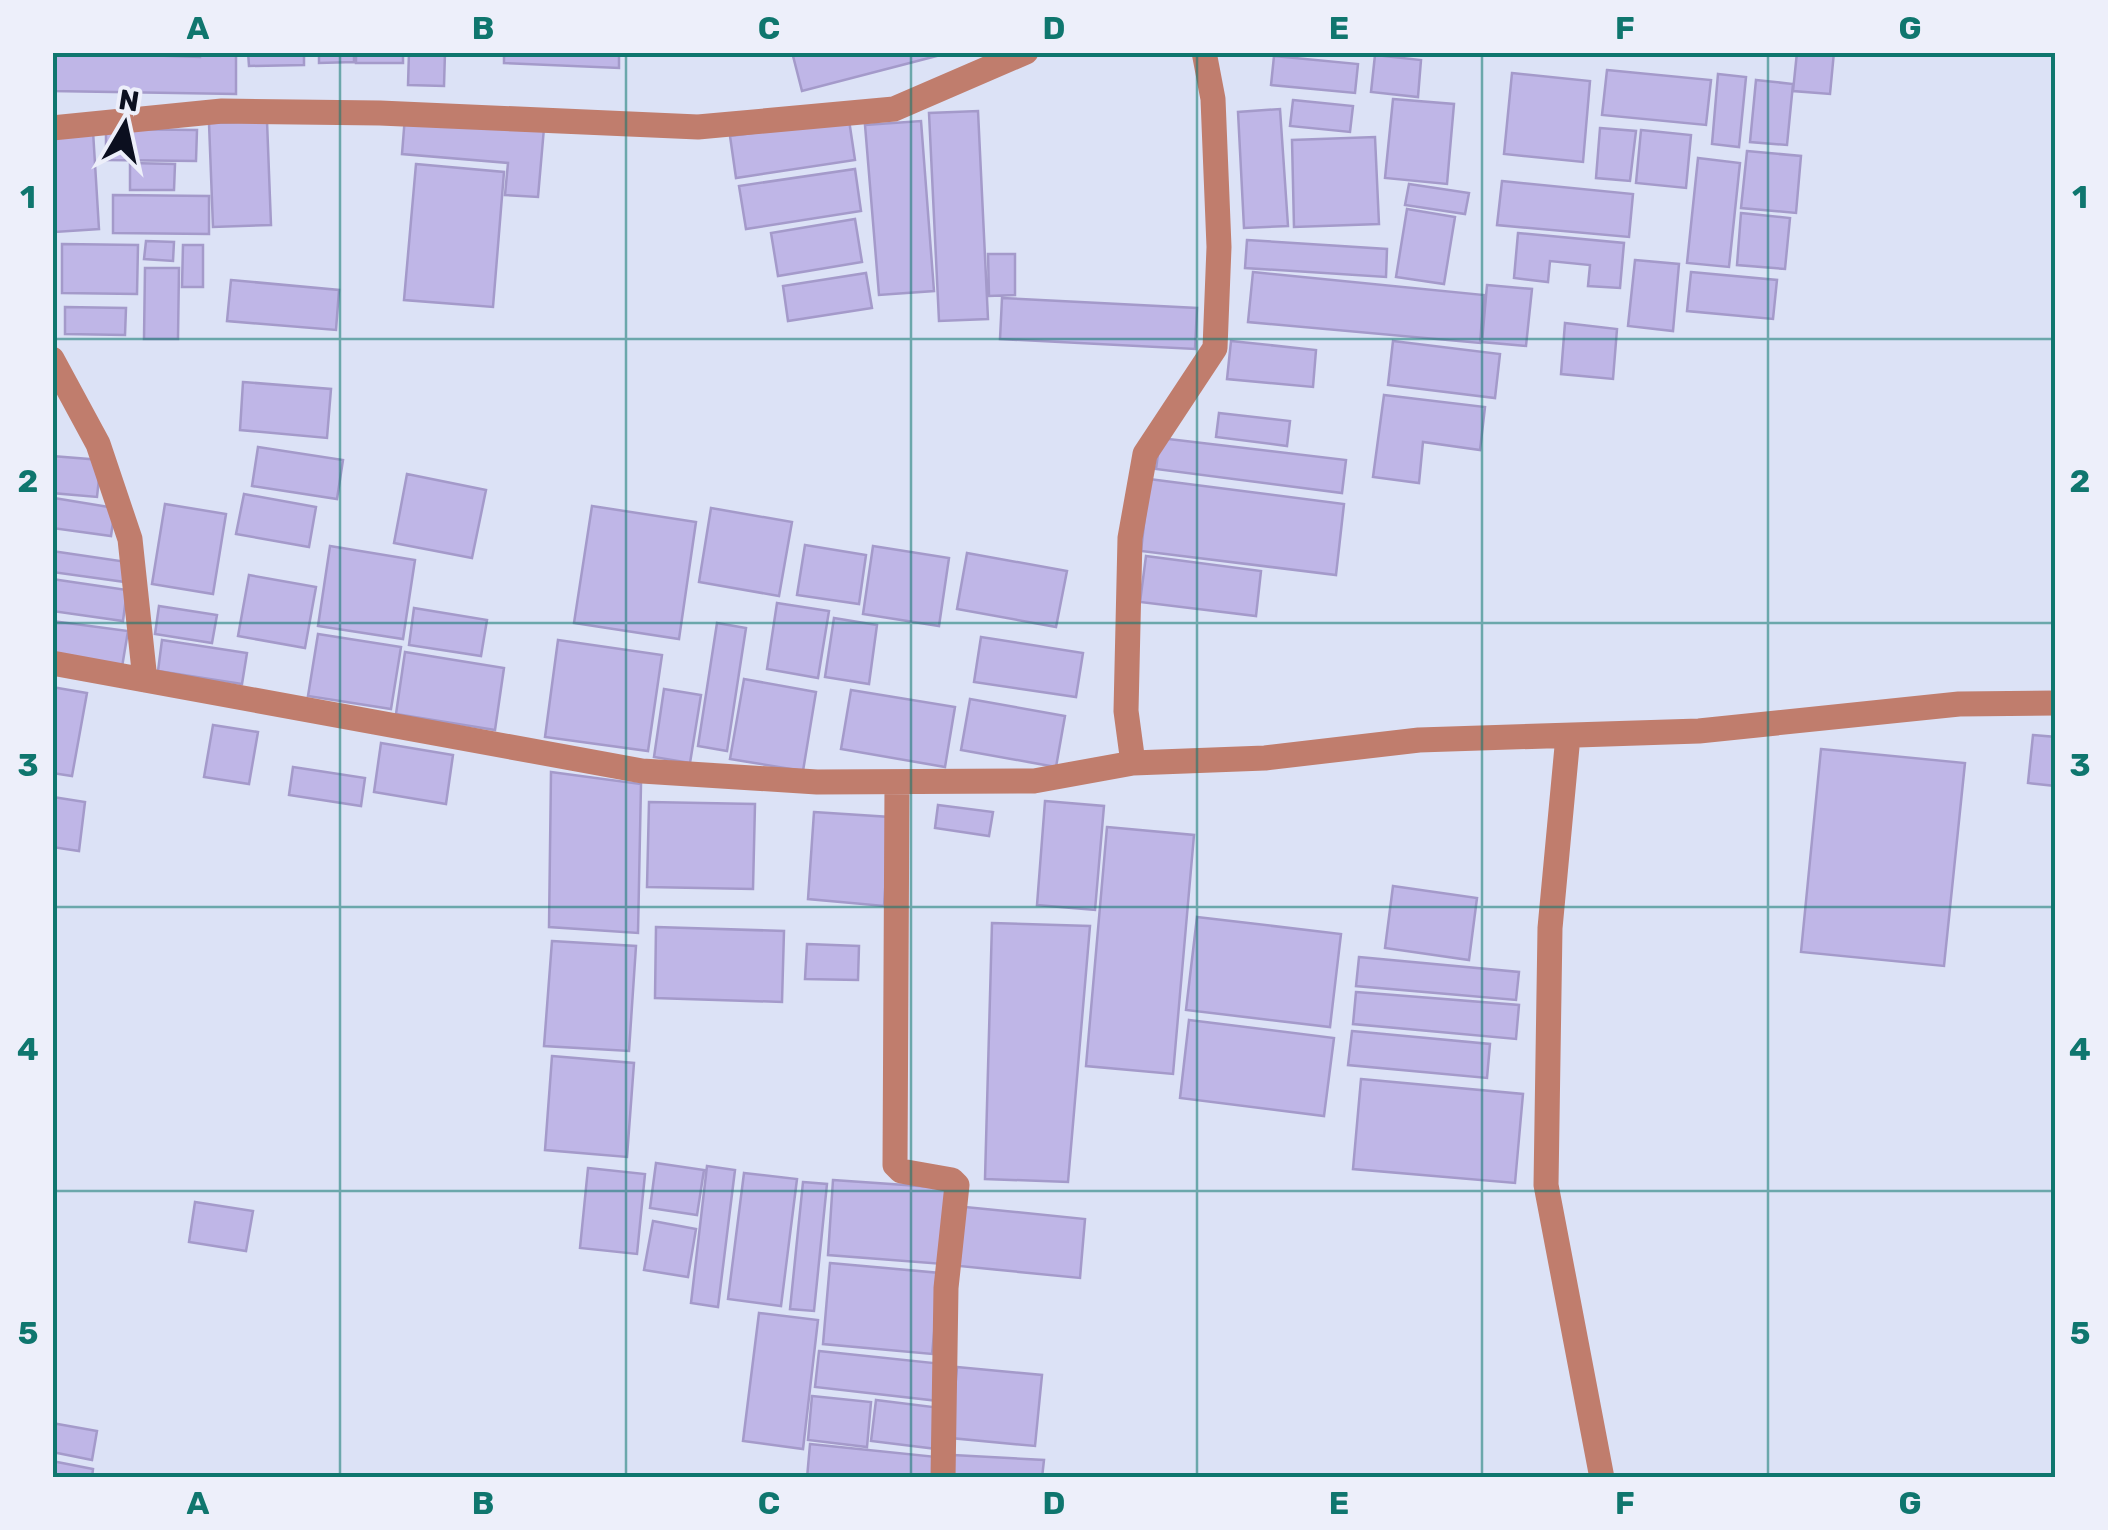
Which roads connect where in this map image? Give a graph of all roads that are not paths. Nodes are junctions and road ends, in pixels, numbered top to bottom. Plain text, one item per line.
1 (1026, 52) edge
2 (1204, 52) edge
3 (52, 128) edge
4 (52, 359) edge
5 (52, 663) edge
6 (144, 680) junction
7 (2056, 703) edge
8 (1568, 736) junction
9 (1133, 763) junction
10 (897, 783) junction
11 (943, 1478) edge
12 (1602, 1478) edge

1 - 3 street
2 - 9 street
4 - 6 street
5 - 6 street
6 - 10 street
7 - 8 street
8 - 9 street
8 - 12 street
9 - 10 street
10 - 11 street

